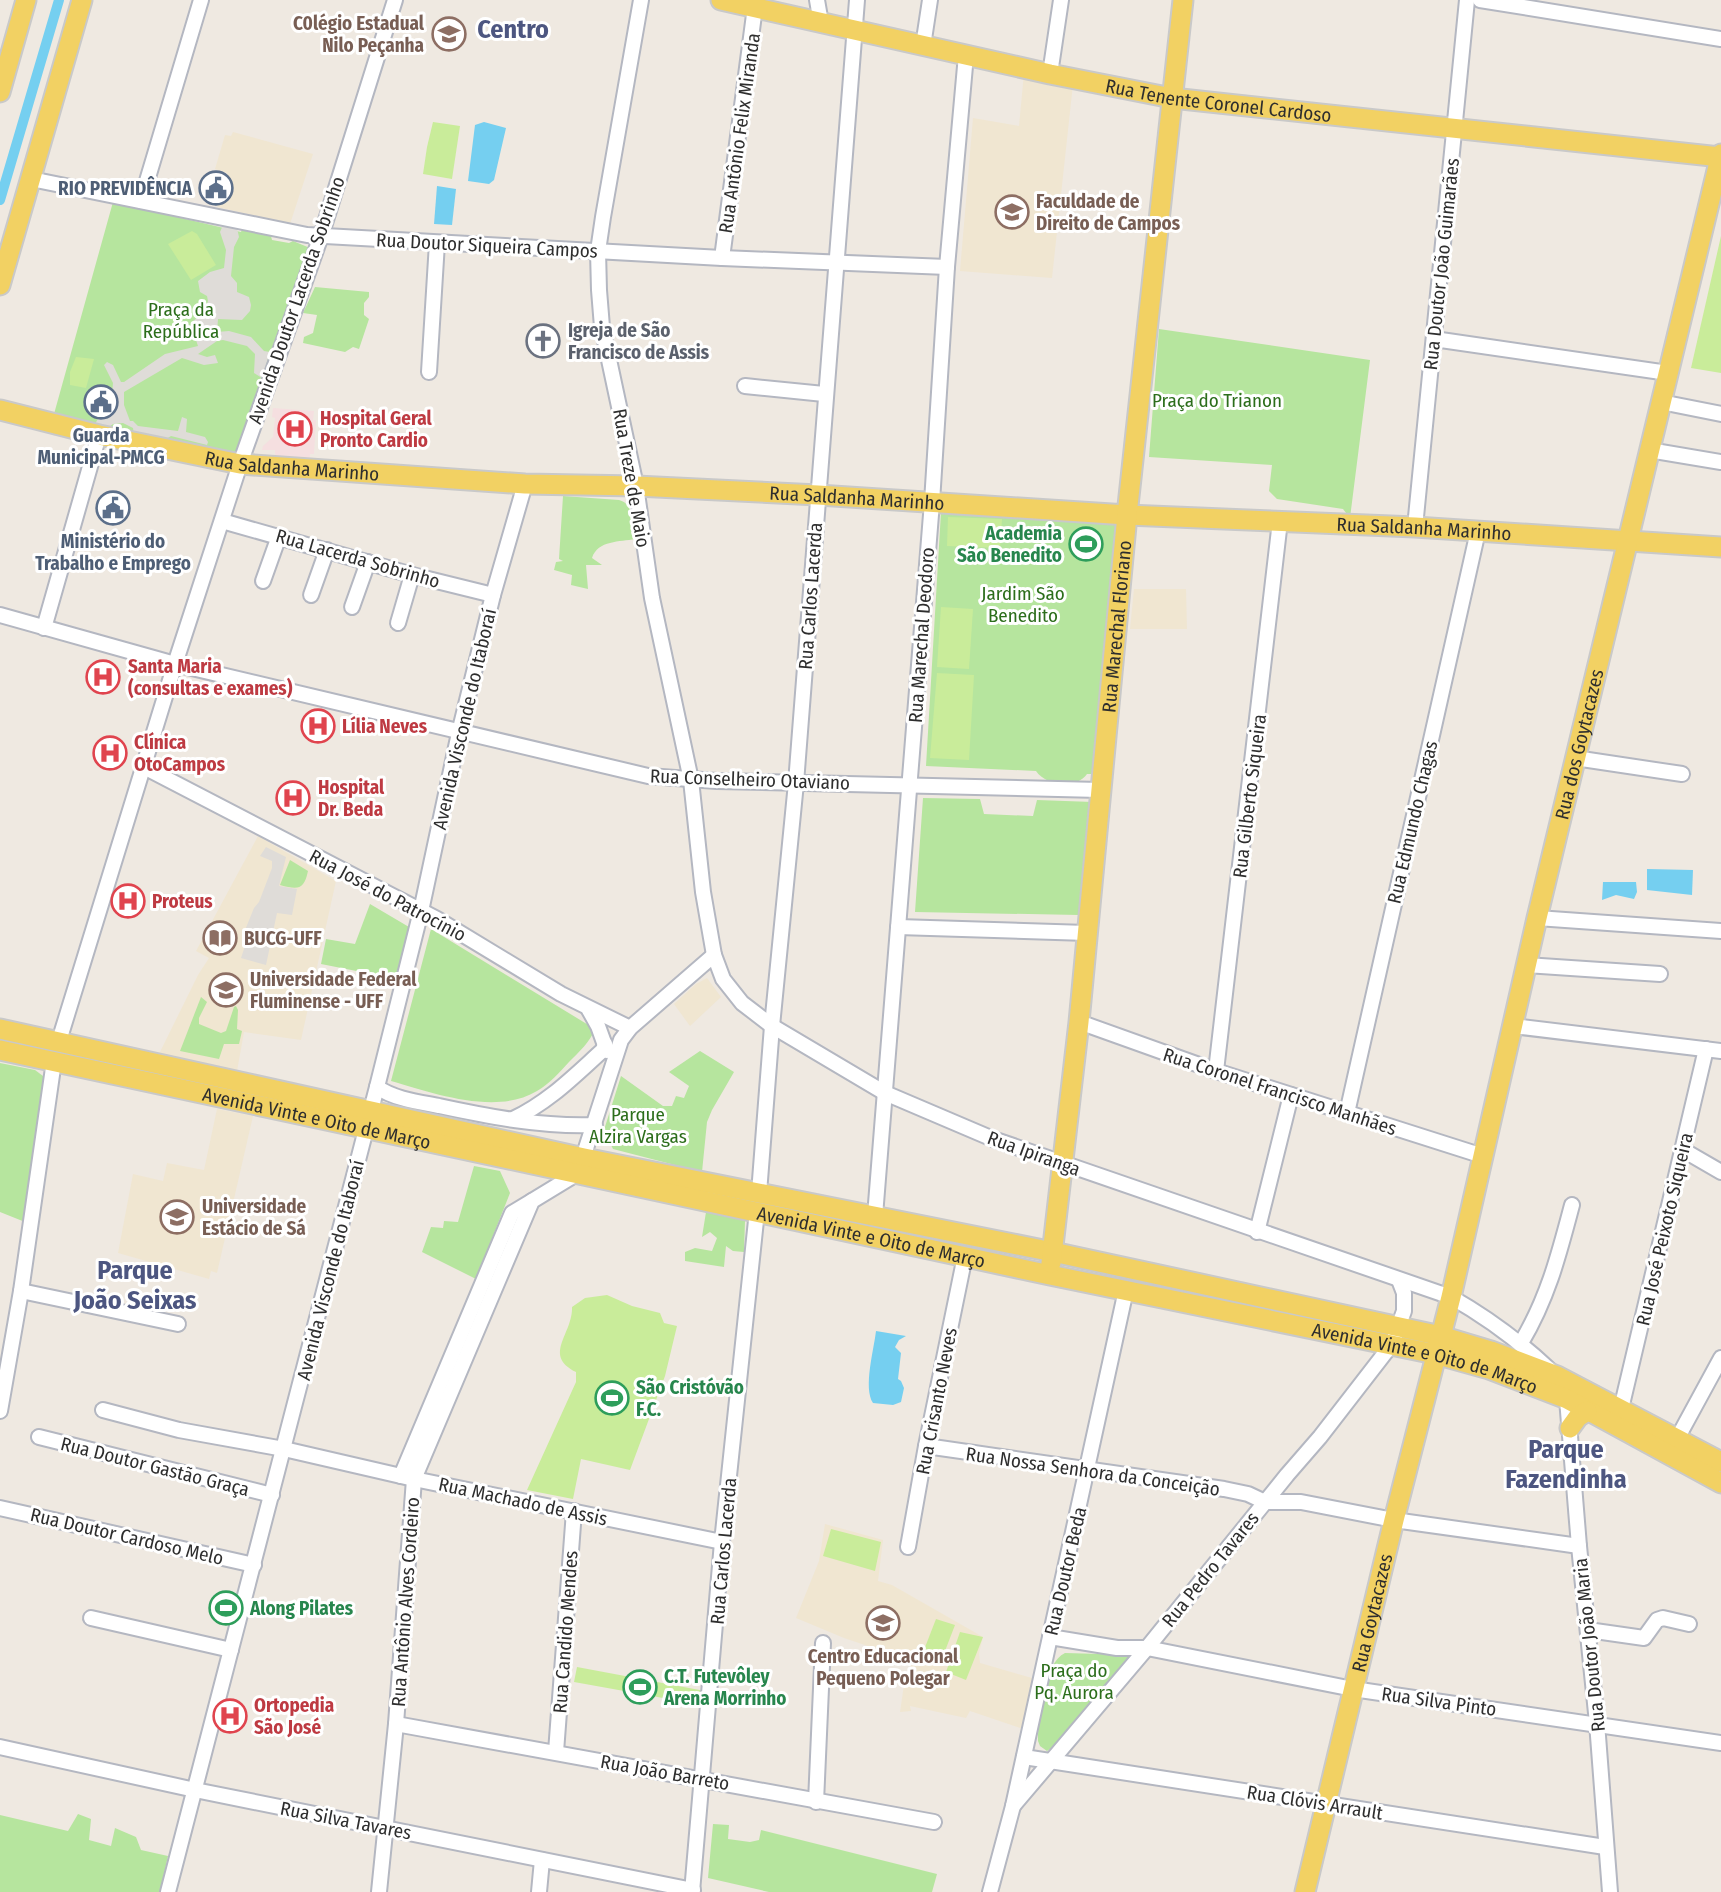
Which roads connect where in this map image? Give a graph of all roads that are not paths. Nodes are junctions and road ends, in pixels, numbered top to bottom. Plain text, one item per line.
1 (26, 0) edge
2 (82, 0) edge
3 (201, 0) edge
4 (395, 0) edge
5 (641, 0) edge
6 (721, 0) edge
7 (817, 0) edge
8 (857, 0) edge
9 (930, 0) edge
10 (1061, 0) edge
11 (1183, 0) edge
12 (1467, 0) edge
13 (1480, 0) edge
14 (755, 7) junction
15 (821, 23) junction
16 (855, 30) junction
17 (1721, 39) edge
18 (923, 46) junction
19 (966, 55) junction
20 (1050, 74) junction
21 (0, 92) edge
22 (1172, 98) junction
23 (1455, 128) junction
24 (1721, 156) edge
25 (31, 179) junction
26 (141, 201) junction
27 (321, 236) junction
28 (437, 243) junction
29 (598, 251) junction
30 (722, 258) junction
31 (836, 262) junction
32 (947, 267) junction
33 (0, 285) edge
34 (1434, 339) junction
35 (429, 372) dead end
36 (1668, 373) junction
37 (745, 386) dead end
38 (824, 394) junction
39 (1661, 402) junction
40 (0, 410) edge
41 (1721, 414) edge
42 (99, 435) junction
43 (1649, 450) junction
44 (1721, 462) edge
45 (240, 464) junction
46 (525, 484) junction
47 (636, 486) junction
48 (818, 495) junction
49 (932, 502) junction
50 (1126, 515) junction
51 (1280, 521) junction
52 (222, 522) junction
53 (1415, 527) junction
54 (1478, 531) junction
55 (279, 536) junction
56 (1627, 541) junction
57 (1721, 547) edge
58 (327, 550) junction
59 (368, 562) junction
60 (412, 575) junction
61 (263, 581) dead end
62 (311, 595) dead end
63 (493, 595) junction
64 (352, 607) dead end
65 (0, 615) edge
66 (398, 623) dead end
67 (44, 628) junction
68 (175, 664) junction
69 (459, 733) junction
70 (1575, 758) junction
71 (144, 767) junction
72 (1682, 774) dead end
73 (691, 780) junction
74 (796, 783) junction
75 (910, 784) junction
76 (1100, 790) junction
77 (421, 911) junction
78 (1536, 918) junction
79 (898, 927) junction
80 (1721, 931) edge
81 (1087, 933) junction
82 (714, 955) junction
83 (1526, 965) junction
84 (1660, 974) dead end
85 (589, 1010) junction
86 (1079, 1023) junction
87 (772, 1026) junction
88 (1513, 1026) junction
89 (0, 1028) edge
90 (630, 1028) junction
91 (59, 1041) junction
92 (605, 1044) junction
93 (0, 1049) edge
94 (1714, 1050) edge
95 (54, 1061) junction
96 (1216, 1071) junction
97 (609, 1077) junction
98 (377, 1087) junction
99 (885, 1093) junction
100 (1291, 1095) junction
101 (1347, 1113) junction
102 (368, 1119) junction
103 (511, 1120) junction
104 (595, 1125) junction
105 (1683, 1150) junction
106 (1482, 1156) junction
107 (1064, 1163) junction
108 (581, 1165) junction
109 (1721, 1172) edge
110 (758, 1202) junction
111 (1572, 1205) dead end
112 (875, 1216) junction
113 (1257, 1231) junction
114 (1053, 1252) junction
115 (965, 1256) junction
116 (1050, 1275) junction
117 (1399, 1280) junction
118 (1126, 1290) junction
119 (21, 1291) junction
120 (1451, 1297) junction
121 (178, 1324) dead end
122 (1395, 1335) junction
123 (1521, 1343) junction
124 (1438, 1345) junction
125 (1721, 1358) edge
126 (1557, 1376) junction
127 (1567, 1399) junction
128 (1621, 1409) junction
129 (103, 1410) dead end
130 (0, 1411) edge
131 (1587, 1411) junction
132 (1570, 1428) junction
133 (39, 1437) dead end
134 (1677, 1439) junction
135 (926, 1446) junction
136 (284, 1449) junction
137 (1721, 1462) edge
138 (1088, 1469) junction
139 (1287, 1475) junction
140 (408, 1477) junction
141 (1721, 1483) edge
142 (272, 1495) junction
143 (1265, 1502) junction
144 (1301, 1502) junction
145 (0, 1508) edge
146 (574, 1511) junction
147 (1394, 1520) junction
148 (722, 1542) junction
149 (1578, 1546) junction
150 (908, 1547) dead end
151 (254, 1565) junction
152 (91, 1618) dead end
153 (1689, 1623) dead end
154 (1588, 1630) junction
155 (1050, 1637) junction
156 (823, 1643) dead end
157 (1117, 1648) junction
158 (1147, 1648) junction
159 (231, 1650) junction
160 (1132, 1665) junction
161 (1353, 1689) junction
162 (1597, 1723) junction
163 (396, 1724) junction
164 (1721, 1743) edge
165 (0, 1747) edge
166 (556, 1752) junction
167 (1024, 1757) junction
168 (1050, 1761) junction
169 (703, 1778) junction
170 (195, 1790) junction
171 (816, 1802) junction
172 (1326, 1804) junction
173 (1013, 1806) junction
174 (934, 1822) dead end
175 (386, 1828) junction
176 (1605, 1847) junction
177 (542, 1860) junction
178 (692, 1891) edge
179 (168, 1892) edge
180 (379, 1892) edge
181 (539, 1892) edge
182 (990, 1892) edge
183 (1305, 1892) edge
184 (1610, 1892) edge

1 - 21 main road
2 - 25 main road
3 - 26 street
4 - 27 street, Avenida Doutor Lacerda Sobrinho
5 - 29 street, Rua Treze de Maio
6 - 14 main road, Rua Tenente Coronel Cardoso
7 - 15 street
8 - 16 street, Rua Carlos Lacerda
9 - 18 street
10 - 20 street
11 - 22 main road, Rua Marechal Floriano
12 - 23 street, Rua Doutor João Guimarães
13 - 17 street
14 - 15 main road, Rua Tenente Coronel Cardoso
14 - 30 street, Rua Antônio Felix Miranda
15 - 16 main road, Rua Tenente Coronel Cardoso
16 - 18 main road, Rua Tenente Coronel Cardoso
16 - 31 street, Rua Carlos Lacerda
18 - 19 main road, Rua Tenente Coronel Cardoso
19 - 20 main road, Rua Tenente Coronel Cardoso
19 - 32 street, Rua Marechal Deodoro
20 - 22 main road, Rua Tenente Coronel Cardoso
22 - 23 main road, Rua Tenente Coronel Cardoso
22 - 50 main road, Rua Marechal Floriano
23 - 24 main road, Rua Tenente Coronel Cardoso
23 - 34 street, Rua Doutor João Guimarães
24 - 36 main road, Rua dos Goytacazes
25 - 26 street, Rua Doutor Siqueira Campos
25 - 33 main road
26 - 27 street, Rua Doutor Siqueira Campos
27 - 28 street, Rua Doutor Siqueira Campos
27 - 45 street, Avenida Doutor Lacerda Sobrinho
28 - 29 street, Rua Doutor Siqueira Campos
28 - 35 street
29 - 30 street, Rua Doutor Siqueira Campos
29 - 47 street, Rua Treze de Maio
30 - 31 street, Rua Doutor Siqueira Campos
31 - 32 street, Rua Doutor Siqueira Campos
31 - 38 street, Rua Carlos Lacerda
32 - 49 street, Rua Marechal Deodoro
34 - 36 street
34 - 53 street, Rua Doutor João Guimarães
36 - 39 main road, Rua dos Goytacazes
37 - 38 street
38 - 48 street, Rua Carlos Lacerda
39 - 41 street
39 - 43 main road, Rua dos Goytacazes
40 - 42 main road, Rua Saldanha Marinho
42 - 45 main road, Rua Saldanha Marinho
42 - 67 street
43 - 44 street
43 - 56 main road, Rua dos Goytacazes
45 - 46 main road, Rua Saldanha Marinho
45 - 52 street, Avenida Doutor Lacerda Sobrinho
46 - 47 main road, Rua Saldanha Marinho
46 - 63 street, Avenida Visconde do Itaboraí
47 - 48 main road, Rua Saldanha Marinho
47 - 73 street, Rua Treze de Maio
48 - 49 main road, Rua Saldanha Marinho
48 - 74 street, Rua Carlos Lacerda
49 - 50 main road, Rua Saldanha Marinho
49 - 75 street, Rua Marechal Deodoro
50 - 51 main road, Rua Saldanha Marinho
50 - 76 main road, Rua Marechal Floriano
51 - 53 main road, Rua Saldanha Marinho
51 - 96 street, Rua Gilberto Siqueira
52 - 55 street, Rua Lacerda Sobrinho
52 - 68 street, Avenida Doutor Lacerda Sobrinho
53 - 54 main road, Rua Saldanha Marinho
54 - 56 main road, Rua Saldanha Marinho
54 - 101 street, Rua Edmundo Chagas
55 - 58 street, Rua Lacerda Sobrinho
55 - 61 street
56 - 57 main road, Rua Saldanha Marinho
56 - 70 main road, Rua dos Goytacazes
58 - 59 street, Rua Lacerda Sobrinho
58 - 62 street
59 - 60 street, Rua Lacerda Sobrinho
59 - 64 street
60 - 63 street, Rua Lacerda Sobrinho
60 - 66 street
63 - 69 street, Avenida Visconde do Itaboraí
65 - 67 street, Rua Conselheiro Otaviano
67 - 68 street, Rua Conselheiro Otaviano
68 - 69 street, Rua Conselheiro Otaviano
68 - 71 street, Avenida Doutor Lacerda Sobrinho
69 - 73 street, Rua Conselheiro Otaviano
69 - 77 street, Avenida Visconde do Itaboraí
70 - 72 street
70 - 78 main road, Rua dos Goytacazes
71 - 77 street, Rua José do Patrocínio
71 - 91 street, Avenida Doutor Lacerda Sobrinho
73 - 74 street, Rua Conselheiro Otaviano
73 - 82 street, Rua Treze de Maio
74 - 75 street, Rua Conselheiro Otaviano
74 - 87 street, Rua Carlos Lacerda
75 - 76 street, Rua Conselheiro Otaviano
75 - 79 street, Rua Marechal Deodoro
76 - 81 main road, Rua Marechal Floriano
77 - 85 street, Rua José do Patrocínio
77 - 98 street, Avenida Visconde do Itaboraí
78 - 80 street
78 - 83 main road, Rua dos Goytacazes
79 - 81 street
79 - 99 street, Rua Marechal Deodoro
81 - 86 main road, Rua Marechal Floriano
82 - 87 street, Rua Ipiranga
82 - 90 street
83 - 84 street
83 - 88 main road, Rua dos Goytacazes
85 - 90 street, Rua José do Patrocínio
85 - 92 street
86 - 96 street, Rua Coronel Francisco Manhães
86 - 107 main road, Rua Marechal Floriano
87 - 99 street, Rua Ipiranga
87 - 110 street, Rua Carlos Lacerda
88 - 94 street
88 - 106 main road, Rua dos Goytacazes
89 - 91 main road, Avenida Vinte e Oito de Março
90 - 97 street
91 - 102 main road, Avenida Vinte e Oito de Março
92 - 97 street
92 - 103 street
93 - 95 main road, Avenida Vinte e Oito de Março
94 - 105 street, Rua José Peixoto Siqueira
95 - 102 main road, Avenida Vinte e Oito de Março
95 - 119 street
96 - 100 street, Rua Coronel Francisco Manhães
97 - 104 street
98 - 102 street, Avenida Visconde do Itaboraí
98 - 103 street
99 - 107 street, Rua Ipiranga
99 - 112 street, Rua Marechal Deodoro
100 - 101 street, Rua Coronel Francisco Manhães
100 - 113 street
101 - 106 street, Rua Coronel Francisco Manhães
102 - 108 main road, Avenida Vinte e Oito de Março
102 - 136 street, Avenida Visconde do Itaboraí
103 - 104 street
104 - 108 street
105 - 109 street
105 - 128 street, Rua José Peixoto Siqueira
106 - 120 main road, Rua dos Goytacazes
107 - 113 street, Rua Ipiranga
107 - 114 main road, Rua Marechal Floriano
108 - 110 main road, Avenida Vinte e Oito de Março
108 - 140 street, Rua Antônio Alves Cordeiro
110 - 112 main road, Avenida Vinte e Oito de Março
110 - 115 main road, Avenida Vinte e Oito de Março
110 - 148 street, Rua Carlos Lacerda
111 - 123 street
112 - 114 main road, Avenida Vinte e Oito de Março
113 - 117 street, Rua Ipiranga
114 - 116 main road, Rua Marechal Floriano
114 - 122 main road, Avenida Vinte e Oito de Março
115 - 116 main road, Avenida Vinte e Oito de Março
115 - 135 street, Rua Crisanto Neves
116 - 118 main road, Avenida Vinte e Oito de Março
117 - 120 street, Rua Ipiranga
117 - 122 street
118 - 122 main road, Avenida Vinte e Oito de Março
118 - 138 street, Rua Doutor Beda
119 - 121 street
119 - 130 street
120 - 123 street, Rua Ipiranga
120 - 124 main road, Rua dos Goytacazes
122 - 124 main road, Avenida Vinte e Oito de Março
122 - 139 street, Rua Pedro Tavares
123 - 126 street, Rua Ipiranga
124 - 126 main road, Avenida Vinte e Oito de Março
124 - 127 main road, Avenida Vinte e Oito de Março
124 - 147 main road, Rua Goytacazes
125 - 134 street
126 - 127 main road
126 - 128 main road, Avenida Vinte e Oito de Março
127 - 131 main road, Avenida Vinte e Oito de Março
127 - 132 street, Rua Doutor João Maria
128 - 134 main road, Avenida Vinte e Oito de Março
129 - 136 street, Rua Machado de Assis
131 - 132 main road
131 - 141 main road, Avenida Vinte e Oito de Março
132 - 149 street, Rua Doutor João Maria
133 - 142 street, Rua Doutor Gastão Graça
134 - 137 main road, Avenida Vinte e Oito de Março
135 - 138 street, Rua Nossa Senhora da Conceição
135 - 150 street, Rua Crisanto Neves
136 - 140 street, Rua Machado de Assis
136 - 142 street, Avenida Visconde do Itaboraí
138 - 143 street, Rua Nossa Senhora da Conceição
138 - 155 street, Rua Doutor Beda
139 - 143 street, Rua Pedro Tavares
139 - 144 street
140 - 146 street, Rua Machado de Assis
140 - 163 street, Rua Antônio Alves Cordeiro
142 - 151 street, Avenida Visconde do Itaboraí
143 - 144 street, Rua Nossa Senhora da Conceição
143 - 158 street, Rua Pedro Tavares
144 - 147 street, Rua Nossa Senhora da Conceição
145 - 151 street, Rua Doutor Cardoso Melo
146 - 148 street, Rua Machado de Assis
146 - 166 street, Rua Candido Mendes
147 - 149 street, Rua Nossa Senhora da Conceição
147 - 161 main road, Rua Goytacazes
148 - 169 street, Rua Carlos Lacerda
149 - 154 street, Rua Doutor João Maria
151 - 159 street, Avenida Visconde do Itaboraí
152 - 159 street
153 - 154 street
154 - 162 street, Rua Doutor João Maria
155 - 157 street, Rua Silva Pinto
155 - 167 street, Rua Doutor Beda
156 - 171 street
157 - 158 street, Rua Silva Pinto
157 - 160 street
158 - 160 street, Rua Pedro Tavares
158 - 161 street, Rua Silva Pinto
159 - 170 street, Avenida Visconde do Itaboraí
160 - 168 street, Rua Pedro Tavares
161 - 162 street, Rua Silva Pinto
161 - 172 main road, Rua Goytacazes
162 - 164 street, Rua Silva Pinto
162 - 176 street, Rua Doutor João Maria
163 - 166 street, Rua João Barreto
163 - 175 street, Rua Antônio Alves Cordeiro
165 - 170 street, Rua Silva Tavares
166 - 169 street, Rua João Barreto
167 - 168 street, Rua Clóvis Arrault
167 - 173 street, Rua Doutor Beda
168 - 172 street, Rua Clóvis Arrault
168 - 173 street, Rua Pedro Tavares
169 - 171 street, Rua João Barreto
169 - 178 street, Rua Carlos Lacerda
170 - 175 street, Rua Silva Tavares
170 - 179 street, Avenida Visconde do Itaboraí
171 - 174 street, Rua João Barreto
172 - 176 street, Rua Clóvis Arrault
172 - 183 main road, Rua Goytacazes
173 - 182 street, Rua Doutor Beda
175 - 177 street, Rua Silva Tavares
175 - 180 street, Rua Antônio Alves Cordeiro
176 - 184 street, Rua Doutor João Maria
177 - 178 street, Rua Silva Tavares
177 - 181 street

